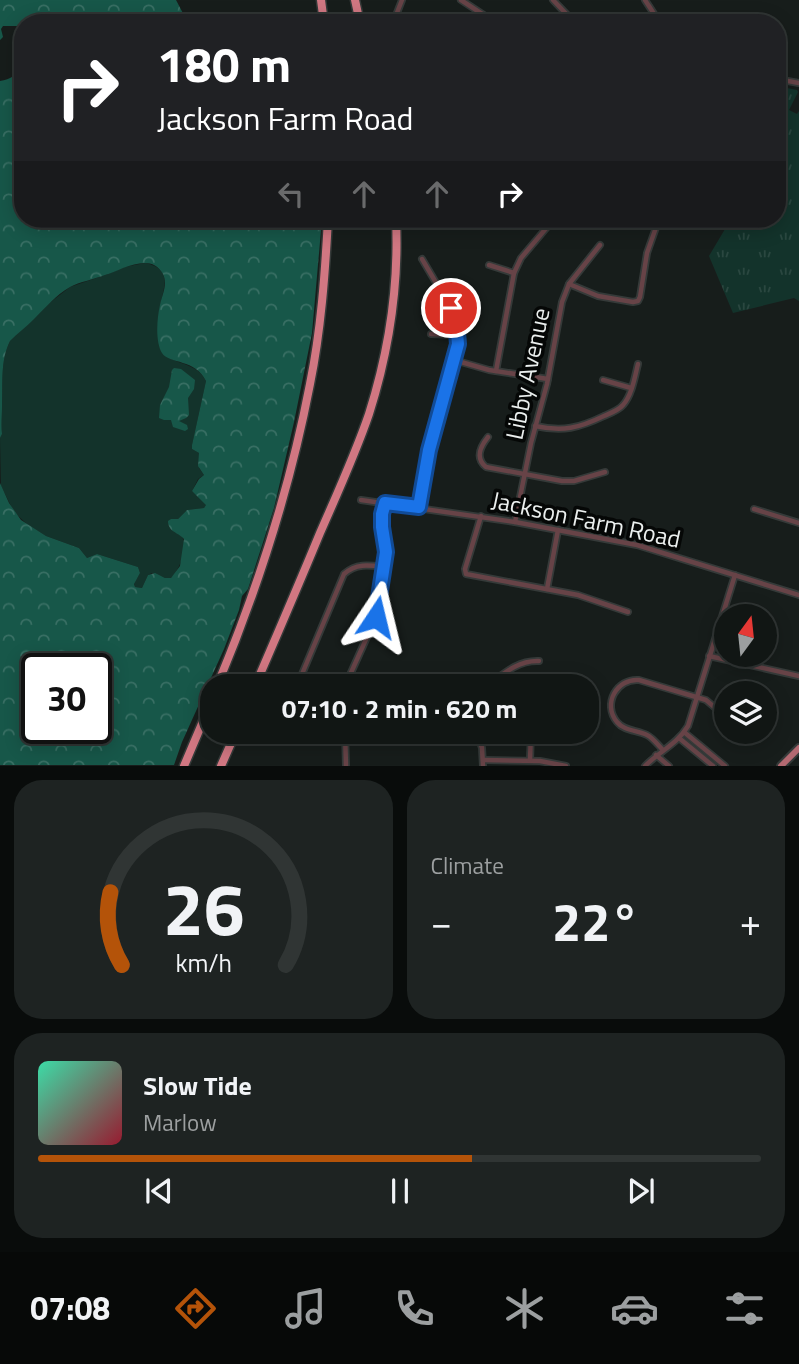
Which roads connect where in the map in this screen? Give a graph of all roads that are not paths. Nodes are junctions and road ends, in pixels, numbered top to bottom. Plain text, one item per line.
1 (461, 0) edge
2 (553, 0) edge
3 (482, 14) edge
4 (566, 14) edge
5 (327, 228) edge
6 (396, 228) edge
7 (546, 228) edge
8 (656, 228) edge
9 (600, 245) dead end
10 (422, 259) dead end
11 (489, 265) dead end
12 (513, 273) junction
13 (569, 284) junction
14 (431, 334) dead end
15 (458, 335) junction
16 (454, 360) junction
17 (638, 364) dead end
18 (496, 371) junction
19 (548, 379) junction
20 (603, 380) dead end
21 (631, 388) junction
22 (536, 426) junction
23 (488, 437) dead end
24 (605, 472) dead end
25 (524, 474) junction
26 (360, 500) dead end
27 (385, 503) junction
28 (419, 507) junction
29 (754, 509) dead end
30 (481, 516) junction
31 (515, 522) junction
32 (799, 523) edge
33 (558, 530) junction
34 (384, 567) junction
35 (735, 575) junction
36 (547, 589) junction
37 (799, 595) edge
38 (628, 612) dead end
39 (709, 656) junction
40 (539, 661) dead end
41 (223, 674) edge
42 (260, 674) edge
43 (302, 674) edge
44 (350, 674) edge
45 (504, 674) edge
46 (799, 676) edge
47 (698, 697) junction
48 (714, 706) edge
49 (200, 727) edge
50 (684, 733) junction
51 (680, 738) junction
52 (231, 744) edge
53 (345, 744) edge
54 (481, 744) edge
55 (531, 744) edge
56 (799, 748) edge
57 (663, 750) junction
58 (656, 755) junction
59 (530, 760) junction
60 (483, 763) edge
61 (184, 765) edge
62 (221, 765) edge
63 (346, 765) edge
64 (566, 765) edge
65 (645, 765) edge
66 (669, 765) edge
67 (713, 765) edge
68 (725, 765) edge
69 (781, 765) edge

1 - 3 street
2 - 4 street
5 - 41 highway
6 - 42 highway
7 - 12 street
8 - 13 street
9 - 13 street, Libby Avenue
10 - 15 street
11 - 12 street
12 - 18 street
13 - 19 street, Libby Avenue
14 - 15 street
15 - 16 street
16 - 18 street
16 - 28 street
17 - 21 street
18 - 19 street
19 - 22 street, Libby Avenue
20 - 21 street
21 - 22 street
22 - 25 street, Libby Avenue
23 - 25 street
24 - 25 street
25 - 31 street, Libby Avenue
26 - 27 street, Jackson Farm Road
27 - 28 street, Jackson Farm Road
27 - 34 street
28 - 30 street, Jackson Farm Road
29 - 32 street
30 - 31 street, Jackson Farm Road
30 - 36 street
31 - 33 street, Jackson Farm Road
33 - 35 street, Jackson Farm Road
33 - 36 street
34 - 43 street
34 - 44 street
35 - 37 street, Jackson Farm Road
35 - 39 street
36 - 38 street
39 - 46 street
39 - 47 street
40 - 45 street
47 - 48 street
47 - 50 street
47 - 57 street
49 - 61 highway
50 - 51 street
50 - 68 street
51 - 57 street
51 - 67 street
52 - 62 highway
53 - 63 street
54 - 60 street
55 - 59 street
56 - 69 main road
57 - 58 street
58 - 65 street
58 - 66 street
59 - 60 street
59 - 64 street

